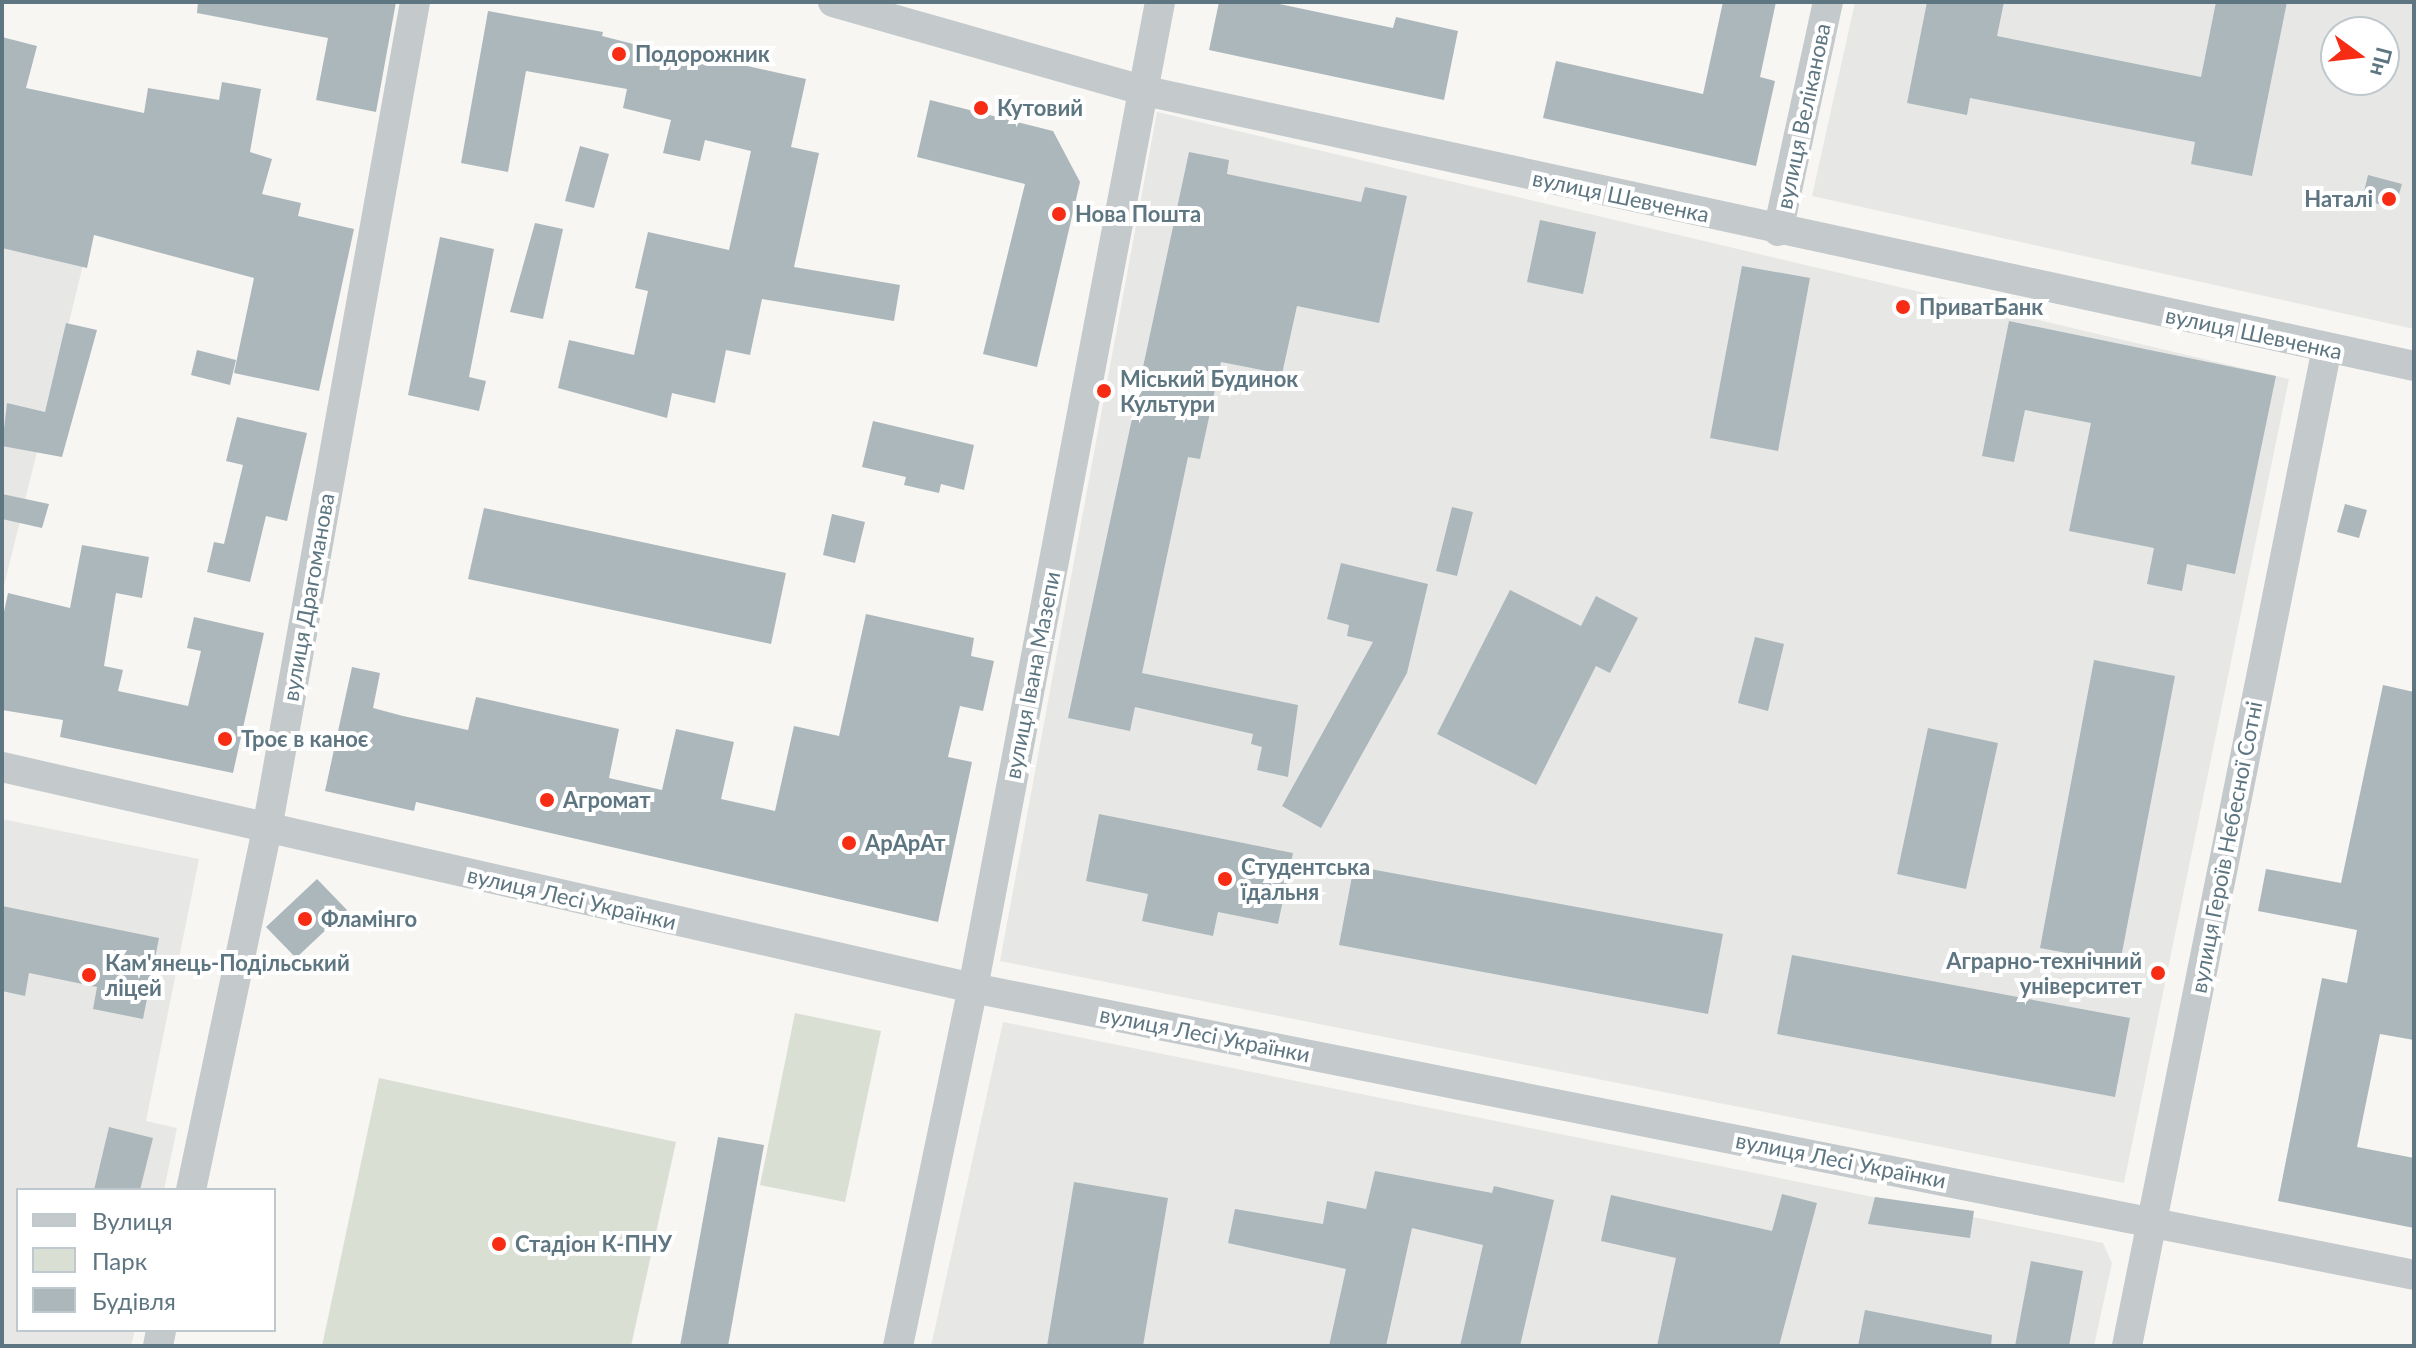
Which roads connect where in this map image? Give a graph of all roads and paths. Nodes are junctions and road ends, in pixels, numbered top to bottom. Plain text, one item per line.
1 (415, 2) edge
2 (833, 2) edge
3 (1160, 2) edge
4 (1828, 2) edge
5 (1141, 90) junction
6 (1778, 231) junction
7 (2327, 348) junction
8 (2414, 366) edge
9 (2, 767) edge
10 (267, 829) junction
11 (973, 988) junction
12 (191, 1188) edge
13 (2151, 1221) junction
14 (2414, 1275) edge
15 (898, 1346) edge
16 (2127, 1346) edge

1 - 10 street, вулиця Драгоманова
2 - 5 street, вулиця Шевченка
3 - 5 street, вулиця Івана Мазепи
4 - 6 street, вулиця Веліканова
5 - 6 street, вулиця Шевченка
5 - 11 street, вулиця Івана Мазепи
6 - 7 street, вулиця Шевченка
7 - 8 street, вулиця Шевченка
7 - 13 street, вулиця Героїв Небесної Сотні
9 - 10 street, вулиця Лесі Українки
10 - 11 street, вулиця Лесі Українки
10 - 12 street, вулиця Драгоманова
11 - 13 street, вулиця Лесі Українки
11 - 15 street, вулиця Івана Мазепи
13 - 14 street, вулиця Лесі Українки
13 - 16 street, вулиця Героїв Небесної Сотні

